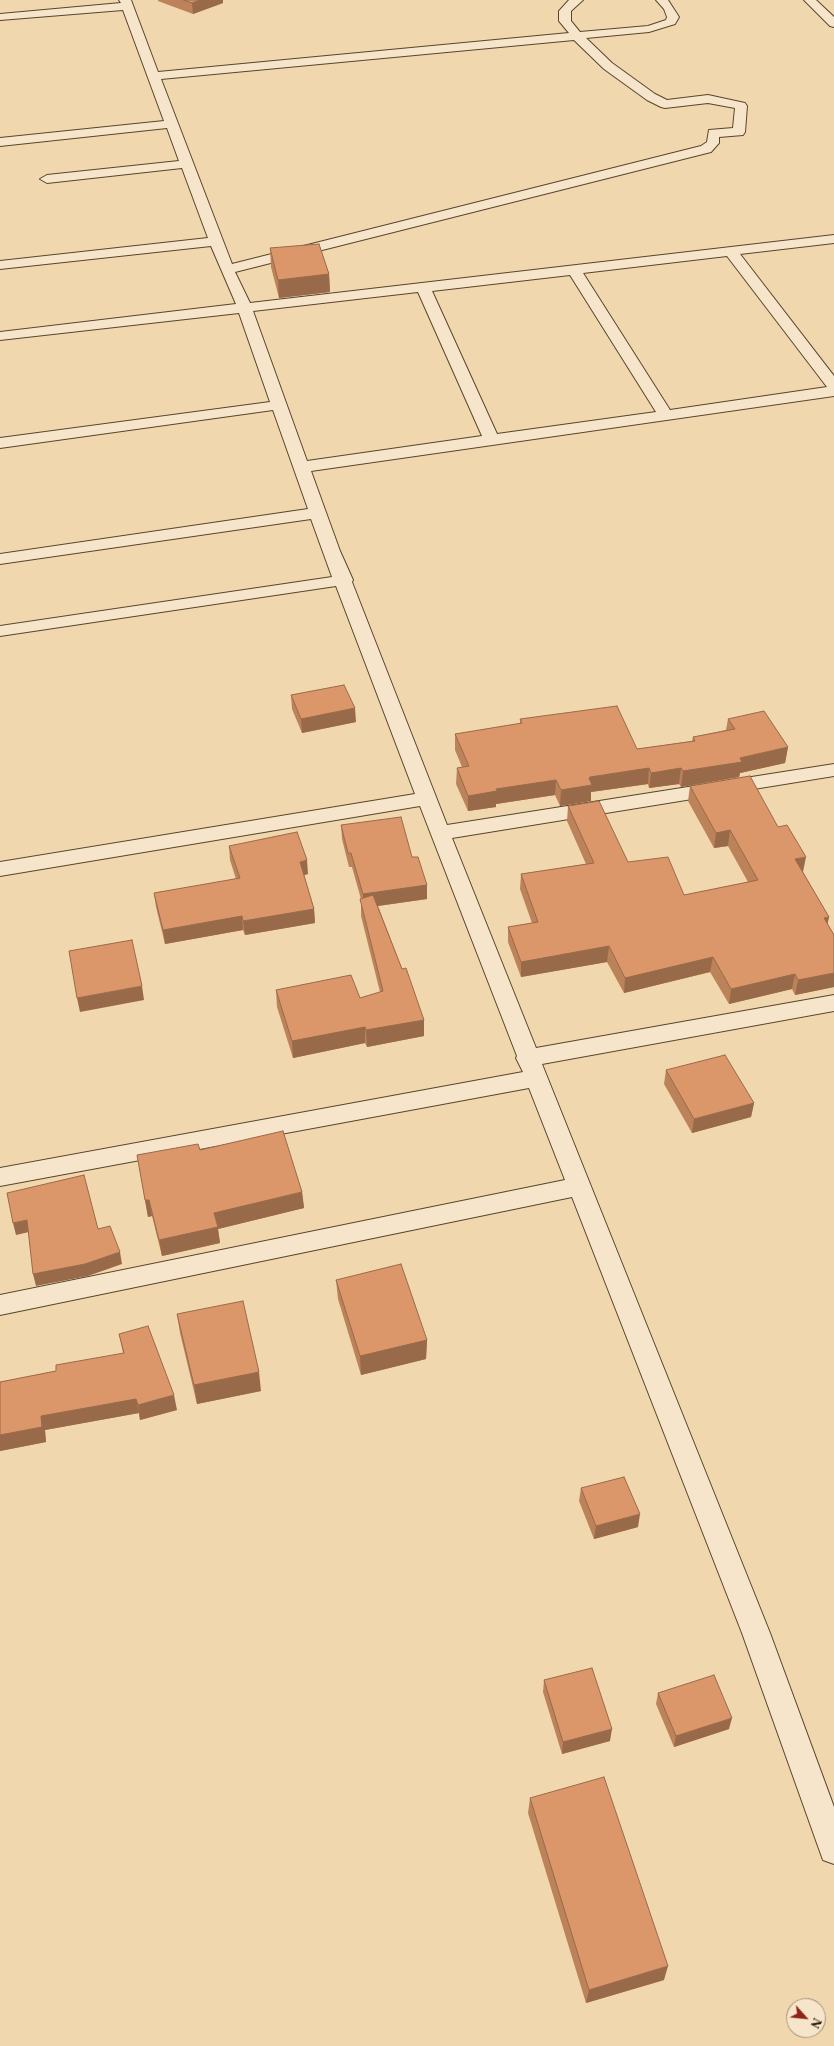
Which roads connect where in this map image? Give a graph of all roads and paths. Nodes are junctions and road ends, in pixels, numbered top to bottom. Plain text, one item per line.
1 (577, 0) edge
2 (662, 0) edge
3 (810, 0) edge
4 (126, 3) edge
5 (0, 17) edge
6 (834, 24) edge
7 (577, 36) junction
8 (154, 76) junction
9 (172, 124) junction
10 (0, 142) edge
11 (186, 164) junction
12 (47, 178) dead end
13 (834, 239) edge
14 (217, 241) junction
15 (731, 252) junction
16 (0, 265) edge
17 (227, 270) junction
18 (574, 270) junction
19 (424, 288) junction
20 (244, 308) junction
21 (0, 336) edge
22 (834, 386) edge
23 (834, 391) edge
24 (279, 405) junction
25 (666, 415) junction
26 (492, 440) junction
27 (0, 443) edge
28 (302, 467) junction
29 (318, 513) junction
30 (0, 559) edge
31 (344, 580) junction
32 (0, 631) edge
33 (834, 770) edge
34 (427, 798) junction
35 (440, 833) junction
36 (0, 869) edge
37 (834, 1003) edge
38 (531, 1068) junction
39 (0, 1177) edge
40 (580, 1186) junction
41 (0, 1305) edge
42 (834, 1849) edge

1 - 7 street
2 - 7 street
3 - 6 street
4 - 5 street
4 - 8 street
7 - 8 street
7 - 17 street
8 - 9 street
9 - 10 street
9 - 11 street
11 - 12 street
11 - 14 street
13 - 15 street
14 - 16 street
14 - 17 street
15 - 18 street
15 - 22 street
17 - 20 street
18 - 19 street
18 - 25 street
19 - 20 street
19 - 26 street
20 - 21 street
20 - 24 street
23 - 25 street
24 - 27 street
24 - 28 street
25 - 26 street
26 - 28 street
28 - 29 street
29 - 30 street
29 - 31 street
31 - 32 street
31 - 34 street
33 - 35 street
34 - 35 street
34 - 36 street
35 - 38 street
37 - 38 street
38 - 39 street
38 - 40 street
40 - 41 street
40 - 42 street

